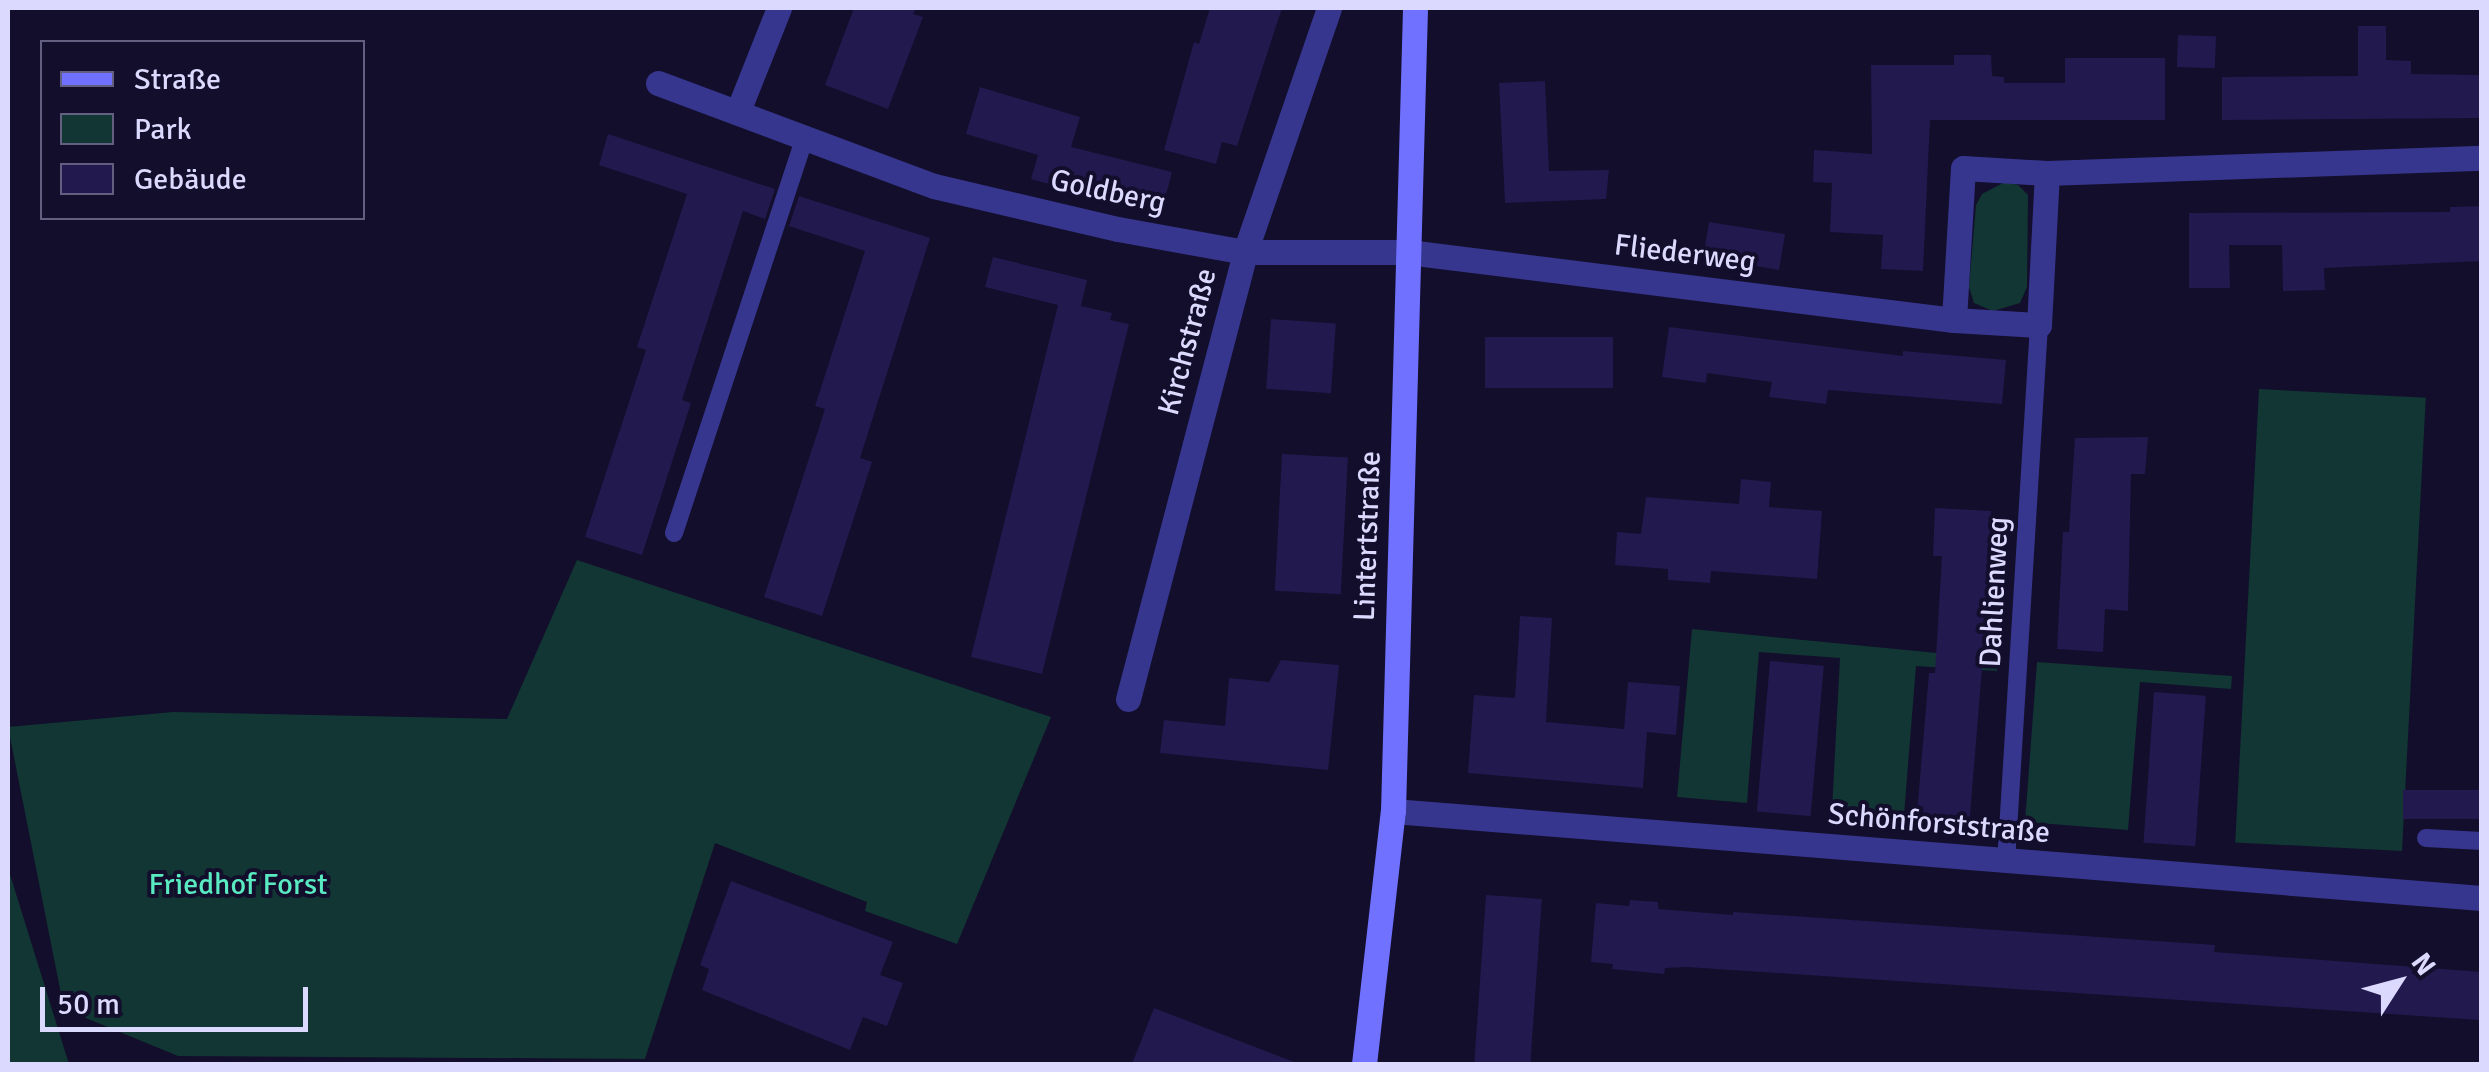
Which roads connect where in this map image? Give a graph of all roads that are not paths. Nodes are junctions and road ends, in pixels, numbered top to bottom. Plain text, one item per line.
1 (778, 8) edge
2 (1329, 8) edge
3 (1415, 8) edge
4 (658, 83) dead end
5 (738, 111) junction
6 (805, 137) junction
7 (2482, 158) edge
8 (2047, 173) junction
9 (1245, 252) junction
10 (1408, 252) junction
11 (1954, 320) junction
12 (2039, 324) junction
13 (674, 533) dead end
14 (1128, 699) dead end
15 (1392, 811) junction
16 (2426, 838) dead end
17 (2482, 842) edge
18 (2006, 863) junction
19 (2482, 898) edge
20 (1364, 1064) edge

1 - 5 street
2 - 9 street, Kirchstraße
3 - 10 main road, Lintertstraße
4 - 5 street, Goldberg
5 - 6 street, Goldberg
6 - 9 street, Goldberg
6 - 13 lane
7 - 8 street
8 - 11 street
8 - 12 street
9 - 10 street, Goldberg
9 - 14 street, Kirchstraße
10 - 11 street, Fliederweg
10 - 15 main road, Lintertstraße
11 - 12 street, Fliederweg
12 - 18 lane, Dahlienweg
15 - 18 street, Schönforststraße
15 - 20 main road, Lintertstraße
16 - 17 lane
18 - 19 street, Schönforststraße

